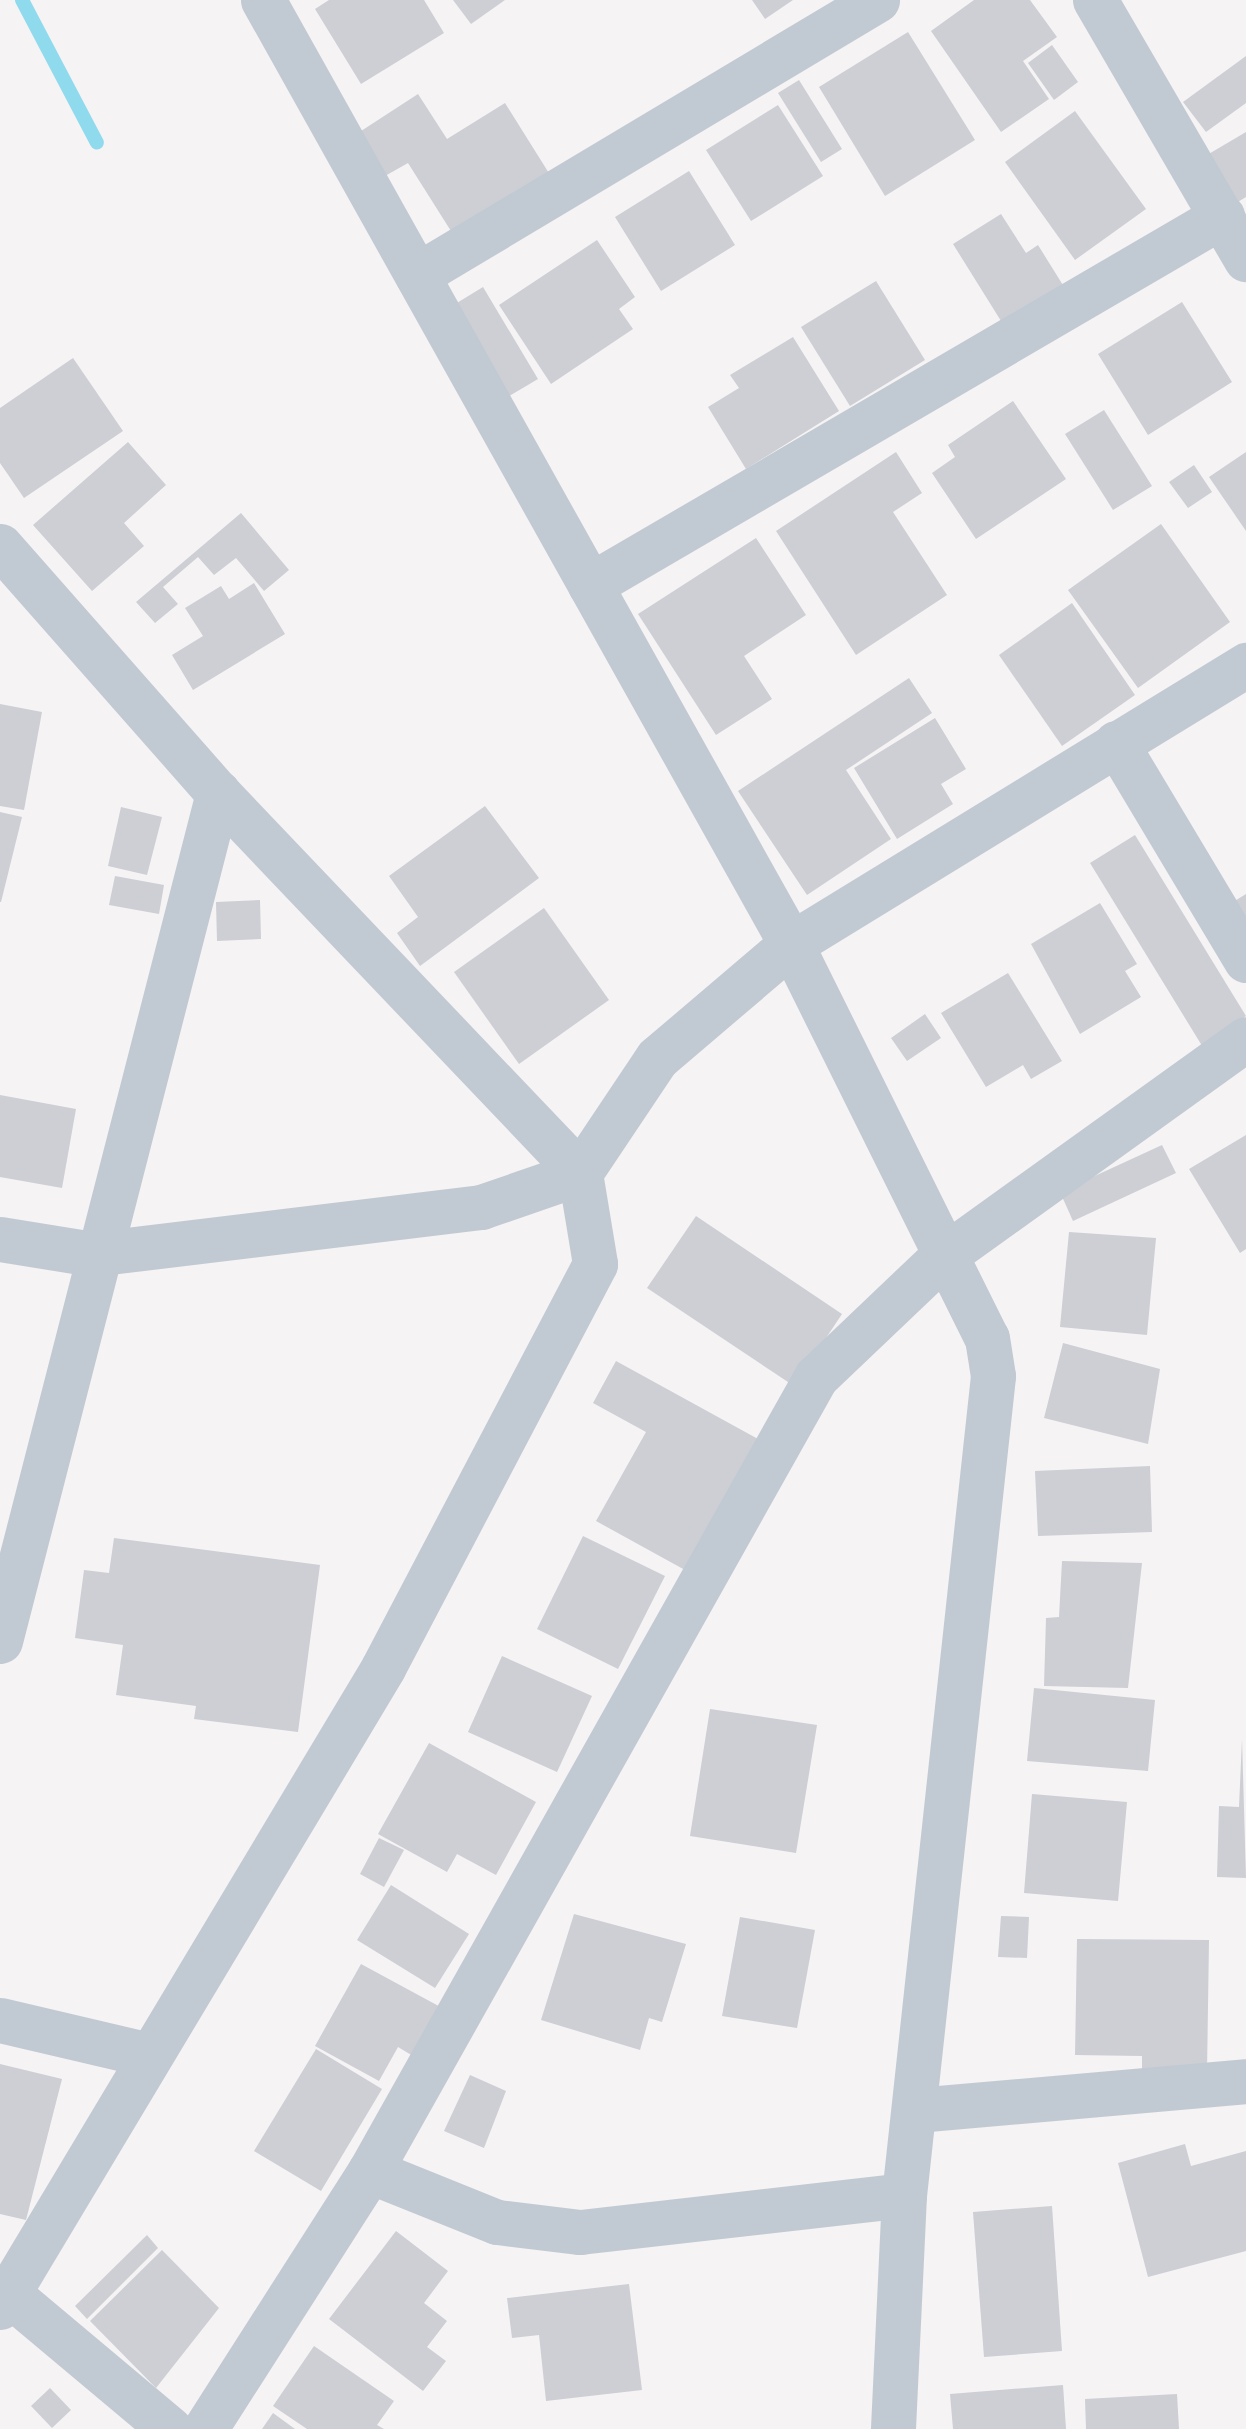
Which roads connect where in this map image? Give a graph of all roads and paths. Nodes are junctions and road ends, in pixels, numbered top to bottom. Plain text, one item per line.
1 (263, 0) edge
2 (876, 0) edge
3 (1095, 0) edge
4 (1222, 216) junction
5 (1246, 259) edge
6 (417, 275) junction
7 (0, 546) edge
8 (590, 585) junction
9 (1246, 665) edge
10 (1116, 743) junction
11 (218, 794) junction
12 (791, 944) junction
13 (1246, 960) edge
14 (1246, 1039) edge
15 (580, 1172) junction
16 (0, 1239) edge
17 (93, 1254) junction
18 (940, 1258) junction
19 (0, 1641) edge
20 (0, 2020) edge
21 (148, 2054) junction
22 (1246, 2081) edge
23 (916, 2110) junction
24 (370, 2170) junction
25 (904, 2195) junction
26 (4, 2300) edge
27 (170, 2429) edge
28 (204, 2429) edge
29 (893, 2429) edge

1 - 6 street
2 - 6 street
3 - 4 street
4 - 5 street
4 - 8 street
6 - 8 street
7 - 11 street
8 - 12 street
9 - 10 street
10 - 12 street
10 - 13 street
11 - 15 street
11 - 17 street
12 - 15 street
12 - 18 street
14 - 18 street
15 - 17 street
15 - 21 street
16 - 17 street
17 - 19 street
18 - 23 street
18 - 24 street
20 - 21 street
21 - 26 street
22 - 23 street
23 - 25 street
24 - 25 street
24 - 28 street
25 - 29 street
26 - 27 street

